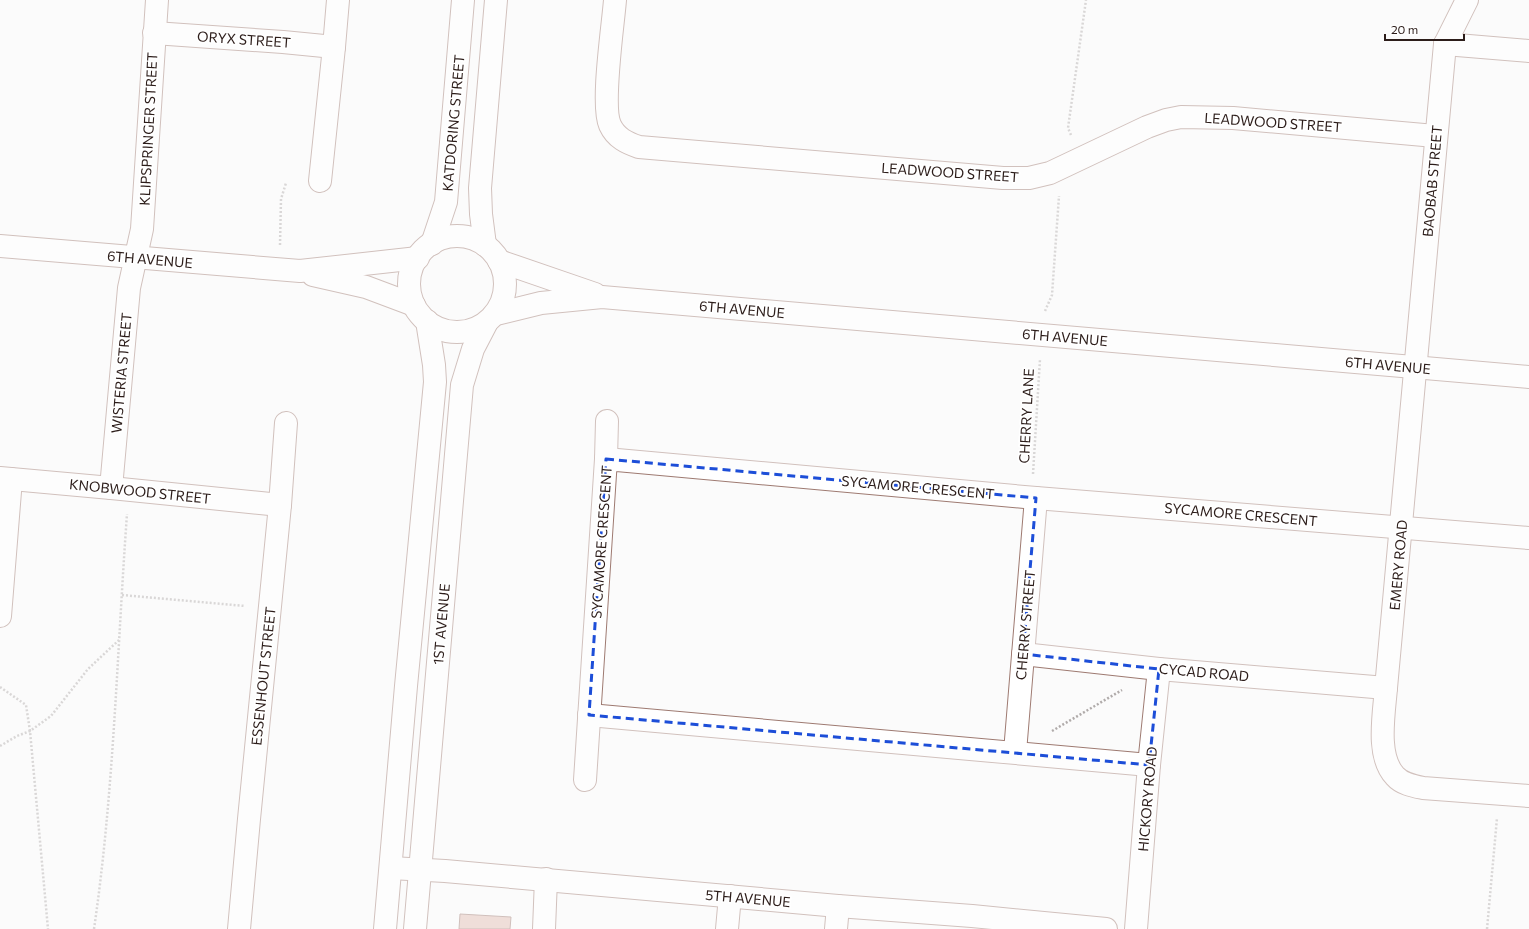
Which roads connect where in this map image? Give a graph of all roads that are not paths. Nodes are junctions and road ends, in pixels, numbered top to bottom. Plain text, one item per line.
1 (157, 0) edge
2 (338, 0) edge
3 (463, 0) edge
4 (496, 0) edge
5 (615, 0) edge
6 (1467, 0) edge
7 (154, 33) junction
8 (1445, 44) junction
9 (334, 47) junction
10 (1529, 51) edge
11 (1435, 136) junction
12 (320, 181) dead end
13 (0, 246) edge
14 (425, 251) junction
15 (492, 253) junction
16 (135, 258) junction
17 (300, 271) junction
18 (602, 297) junction
19 (420, 313) junction
20 (491, 319) junction
21 (1416, 367) junction
22 (1529, 377) edge
23 (607, 421) dead end
24 (286, 423) dead end
25 (606, 459) junction
26 (6, 479) edge
27 (120, 488) junction
28 (1036, 498) junction
29 (280, 505) junction
30 (1401, 527) junction
31 (1529, 538) edge
32 (0, 616) edge
33 (1023, 654) junction
34 (1159, 669) junction
35 (1386, 688) junction
36 (589, 715) junction
37 (1015, 752) junction
38 (1149, 765) junction
39 (585, 780) dead end
40 (1529, 796) edge
41 (390, 868) junction
42 (420, 870) junction
43 (546, 879) junction
44 (730, 896) junction
45 (838, 906) junction
46 (240, 929) edge
47 (385, 929) edge
48 (415, 929) edge
49 (544, 929) edge
50 (727, 929) edge
51 (836, 929) edge
52 (1106, 929) edge
53 (1136, 929) edge

1 - 7 street, KLIPSPRINGER STREET
2 - 9 street
3 - 14 street, KATDORING STREET
4 - 15 street
5 - 11 street, LEADWOOD STREET
6 - 8 street, BAOBAB STREET
7 - 9 street, ORYX STREET
7 - 16 street, KLIPSPRINGER STREET
8 - 10 street
8 - 11 street, BAOBAB STREET
9 - 12 street
11 - 21 street, BAOBAB STREET
13 - 16 street, 6TH AVENUE
14 - 15 street
14 - 17 street, 6TH AVENUE
14 - 19 street
15 - 18 street, 6TH AVENUE
15 - 20 street
16 - 17 street, 6TH AVENUE
16 - 27 street, WISTERIA STREET
17 - 19 street, 6TH AVENUE
18 - 20 street, 6TH AVENUE
18 - 21 street, 6TH AVENUE
19 - 20 street
19 - 41 street, 1ST AVENUE
20 - 42 street, 1ST AVENUE
21 - 22 street, 6TH AVENUE
21 - 30 street, EMERY ROAD
23 - 25 street
24 - 29 street, ESSENHOUT STREET
25 - 28 street, SYCAMORE CRESCENT
25 - 36 street, SYCAMORE CRESCENT
26 - 27 street, KNOBWOOD STREET
26 - 32 street
27 - 29 street, KNOBWOOD STREET
28 - 30 street, SYCAMORE CRESCENT
28 - 33 street, CHERRY STREET
29 - 46 street, ESSENHOUT STREET
30 - 31 street, SYCAMORE CRESCENT
30 - 35 street, EMERY ROAD
33 - 34 street, CYCAD ROAD
33 - 37 street, CHERRY STREET
34 - 35 street, CYCAD ROAD
34 - 38 street, HICKORY ROAD
35 - 40 street, EMERY ROAD
36 - 37 street
36 - 39 street, SYCAMORE CRESCENT
37 - 38 street
38 - 53 street, HICKORY ROAD
41 - 42 street, 5TH AVENUE
41 - 47 street, 1ST AVENUE
42 - 43 street, 5TH AVENUE
42 - 48 street, 1ST AVENUE
43 - 44 street, 5TH AVENUE
43 - 49 street
44 - 45 street, 5TH AVENUE
44 - 50 street
45 - 51 street
45 - 52 street, 5TH AVENUE

